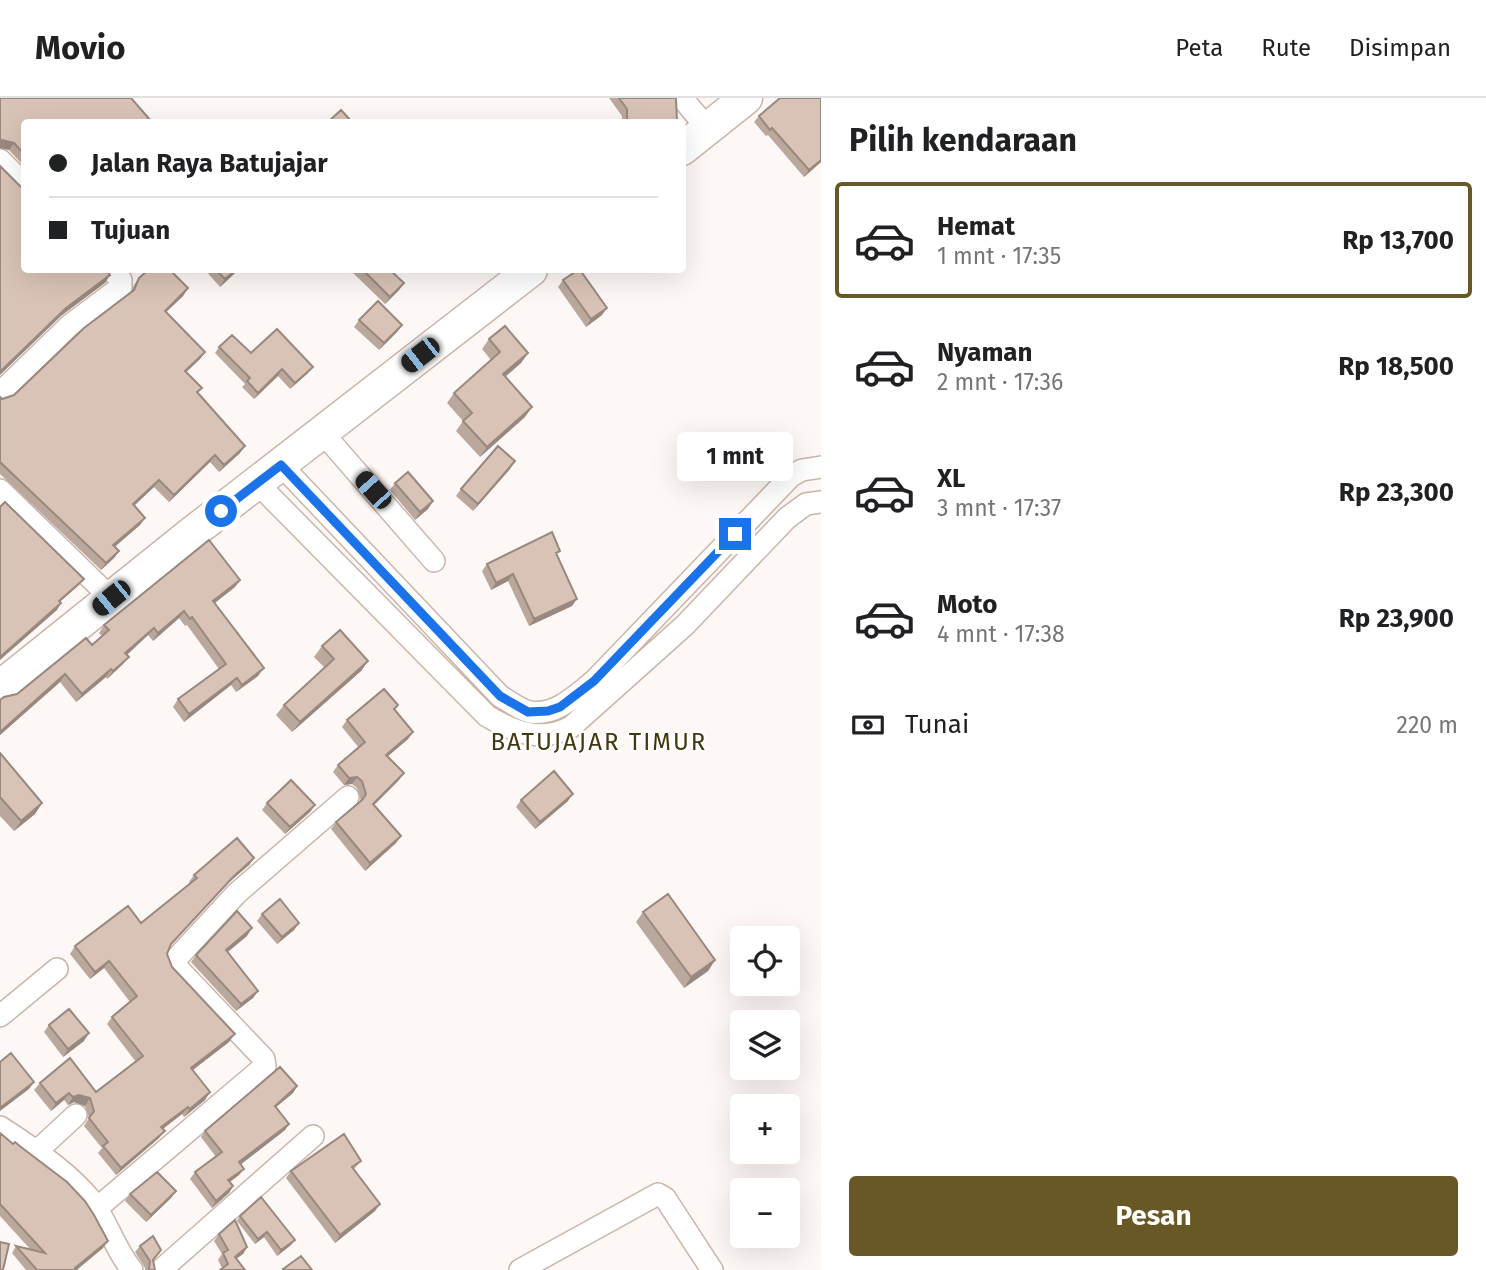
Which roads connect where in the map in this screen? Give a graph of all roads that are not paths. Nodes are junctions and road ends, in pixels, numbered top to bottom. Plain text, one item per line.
1 (682, 98) edge
2 (746, 98) edge
3 (708, 129) junction
4 (686, 146) edge
5 (0, 160) edge
6 (21, 181) edge
7 (114, 273) edge
8 (527, 273) edge
9 (0, 393) edge
10 (322, 432) junction
11 (821, 467) edge
12 (269, 474) junction
13 (0, 489) edge
14 (821, 502) edge
15 (434, 561) dead end
16 (111, 598) junction
17 (0, 687) edge
18 (348, 797) dead end
19 (57, 969) dead end
20 (0, 1016) edge
21 (76, 1115) dead end
22 (0, 1127) edge
23 (313, 1136) dead end
24 (37, 1151) junction
25 (96, 1209) junction
26 (132, 1270) edge
27 (161, 1270) edge
28 (520, 1270) edge
29 (712, 1270) edge

1 - 3 street
2 - 3 highway
3 - 4 highway
5 - 6 street
7 - 9 street
8 - 10 highway
10 - 12 highway
10 - 15 street
11 - 12 street
12 - 14 street
12 - 16 highway
13 - 16 street
16 - 17 highway
18 - 25 street
19 - 20 street
21 - 24 street
22 - 24 street
23 - 27 street
24 - 25 street
25 - 26 street
28 - 29 street

